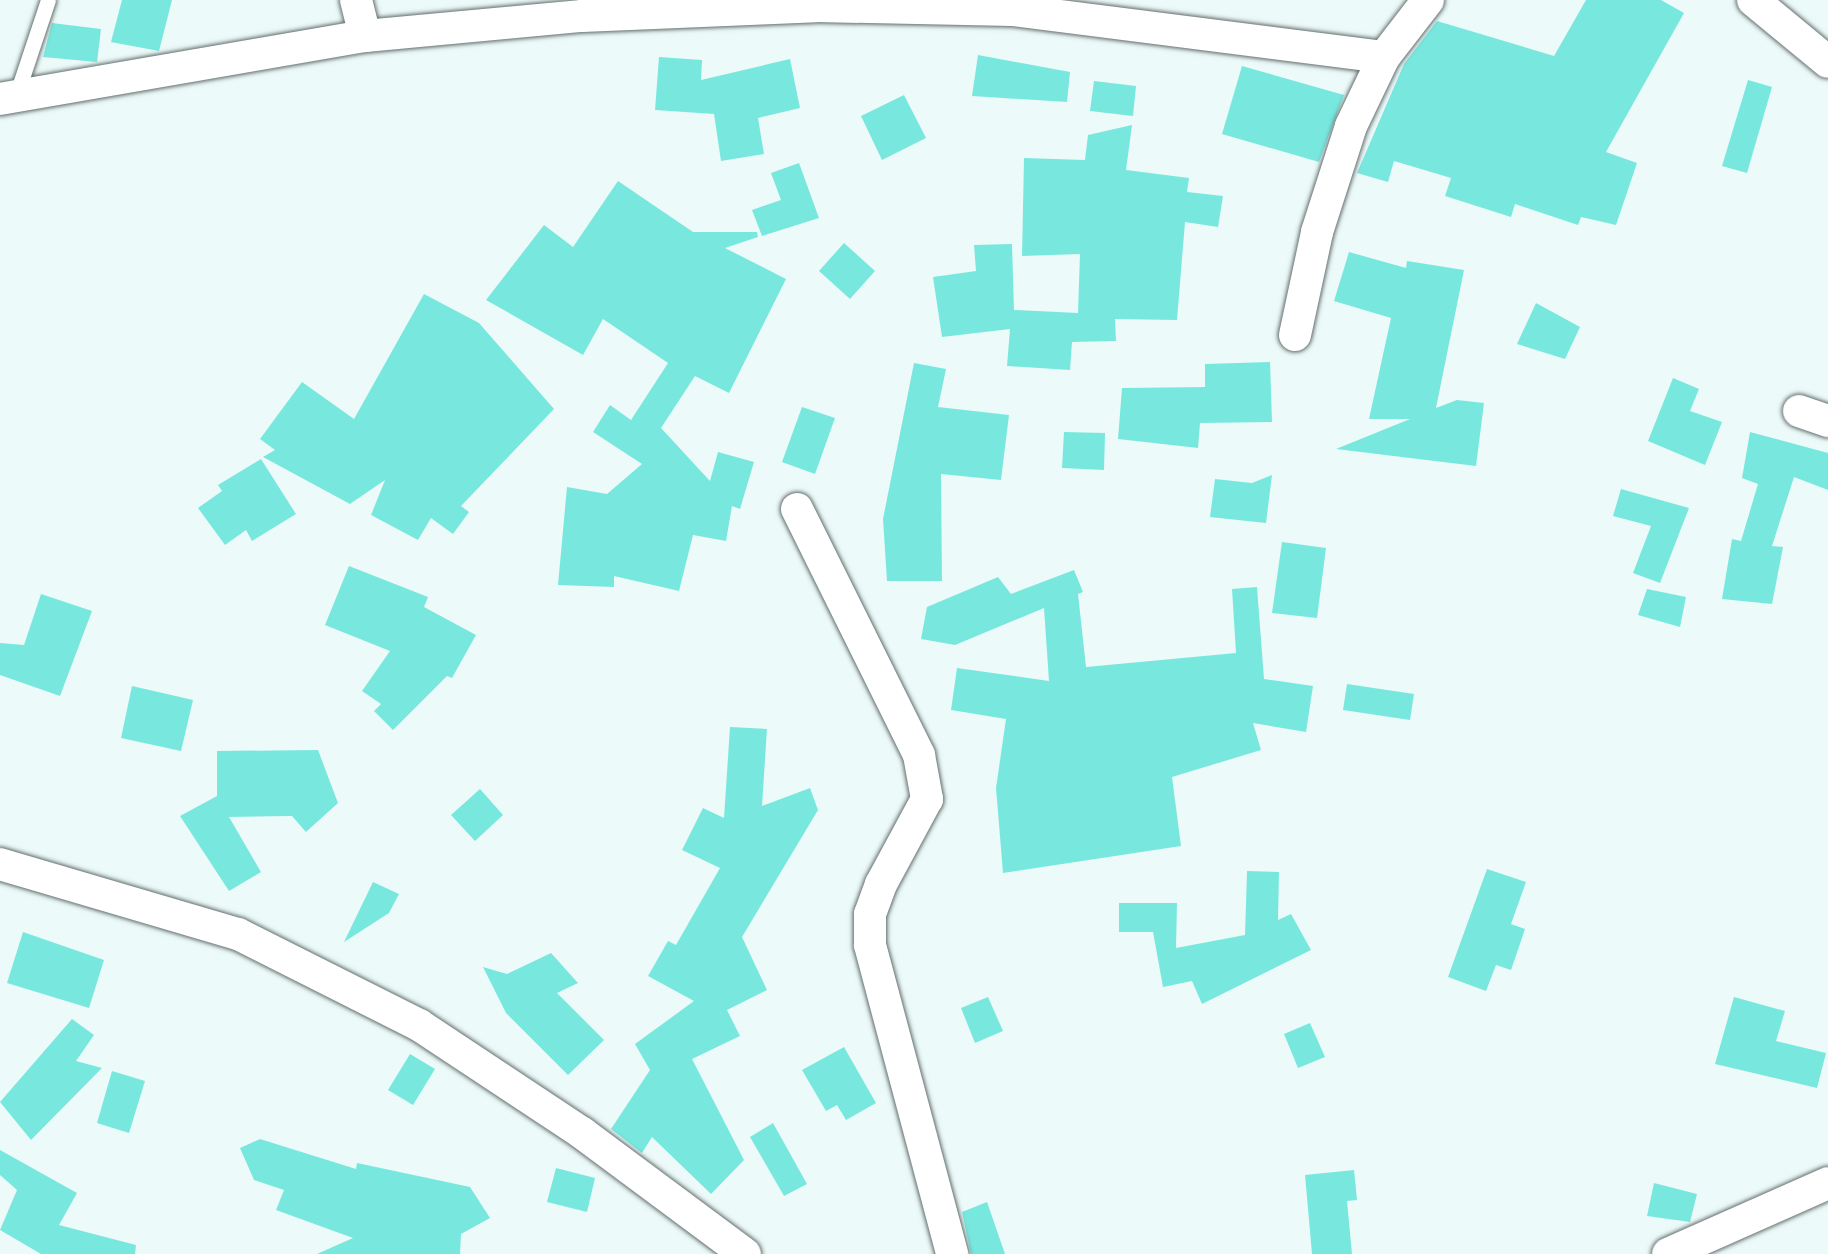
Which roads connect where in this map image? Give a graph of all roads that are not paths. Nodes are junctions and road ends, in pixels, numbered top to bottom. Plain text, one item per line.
1 (48, 0) edge
2 (356, 0) edge
3 (1428, 0) edge
4 (1754, 0) edge
5 (365, 36) junction
6 (1384, 57) junction
7 (1828, 62) edge
8 (7, 99) edge
9 (1295, 336) dead end
10 (797, 509) dead end
11 (0, 864) edge
12 (1828, 1183) edge
13 (745, 1254) edge
14 (952, 1254) edge
15 (1668, 1254) edge

1 - 8 lane
2 - 5 street
3 - 6 street
4 - 7 street
5 - 6 street
5 - 8 street
6 - 9 street
10 - 14 street
11 - 13 street
12 - 15 street

